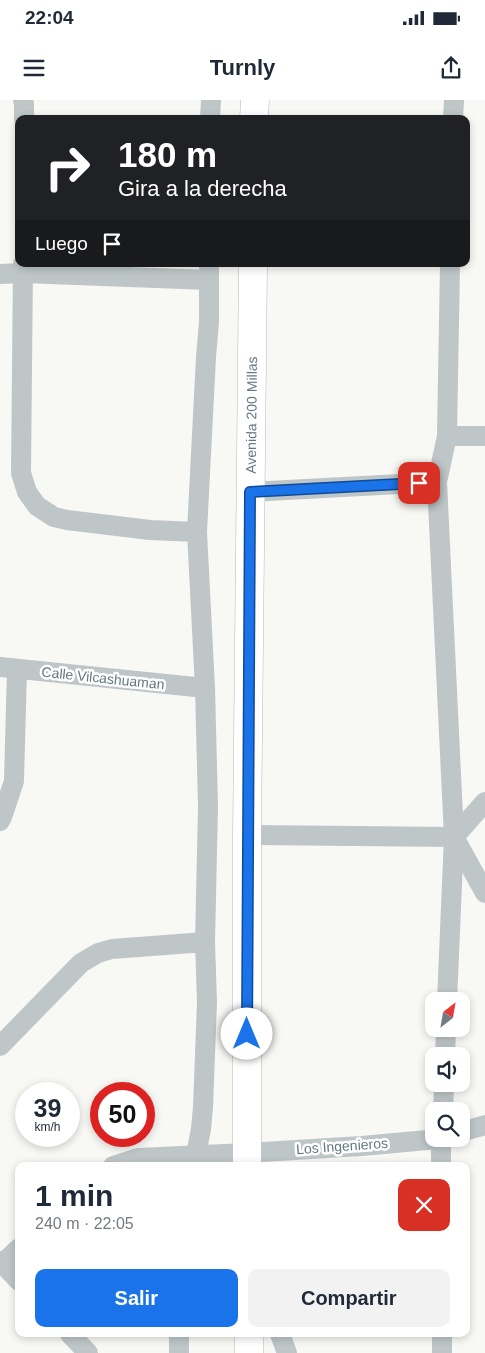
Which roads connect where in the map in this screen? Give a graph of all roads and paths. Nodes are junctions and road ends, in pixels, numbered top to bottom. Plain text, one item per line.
1 (23, 100) edge
2 (211, 100) edge
3 (255, 100) edge
4 (454, 100) edge
5 (24, 115) edge
6 (210, 115) edge
7 (254, 115) edge
8 (453, 115) edge
9 (253, 267) edge
10 (450, 267) edge
11 (23, 268) edge
12 (209, 272) edge
13 (0, 274) edge
14 (447, 436) junction
15 (485, 436) edge
16 (438, 482) junction
17 (250, 492) junction
18 (196, 532) junction
19 (9, 668) edge
20 (206, 688) junction
21 (485, 802) edge
22 (0, 821) edge
23 (247, 835) junction
24 (454, 837) junction
25 (485, 893) edge
26 (205, 942) junction
27 (447, 992) edge
28 (0, 1046) edge
29 (485, 1125) edge
30 (470, 1129) edge
31 (425, 1140) edge
32 (440, 1147) edge
33 (247, 1160) edge
34 (194, 1161) edge
35 (126, 1162) edge
36 (441, 1162) edge
37 (15, 1252) edge
38 (1, 1264) edge
39 (15, 1277) edge
40 (73, 1337) edge
41 (179, 1337) edge
42 (249, 1337) edge
43 (281, 1337) edge
44 (442, 1337) edge
45 (88, 1353) edge
46 (179, 1353) edge
47 (249, 1353) edge
48 (286, 1353) edge
49 (442, 1353) edge

1 - 5 street
2 - 6 street
3 - 7 main road
4 - 8 street
9 - 17 main road, Avenida 200 Millas
10 - 14 street
11 - 12 street
11 - 13 street
11 - 18 street
12 - 18 street
14 - 15 street
14 - 16 street
16 - 17 street
16 - 24 street
17 - 23 main road, Avenida 200 Millas
18 - 20 street
19 - 20 street, Calle Vilcashuaman
19 - 22 street
20 - 26 street
21 - 24 street
23 - 24 street
23 - 33 main road, Avenida 200 Millas
24 - 25 street
24 - 27 street
26 - 28 street
26 - 34 street
29 - 30 street
31 - 33 street, Los Ingenieros
32 - 36 street
33 - 34 street, Los Ingenieros
34 - 35 street, Los Ingenieros
37 - 38 street
38 - 39 street
40 - 45 street
41 - 46 street
42 - 47 main road
43 - 48 street
44 - 49 street

